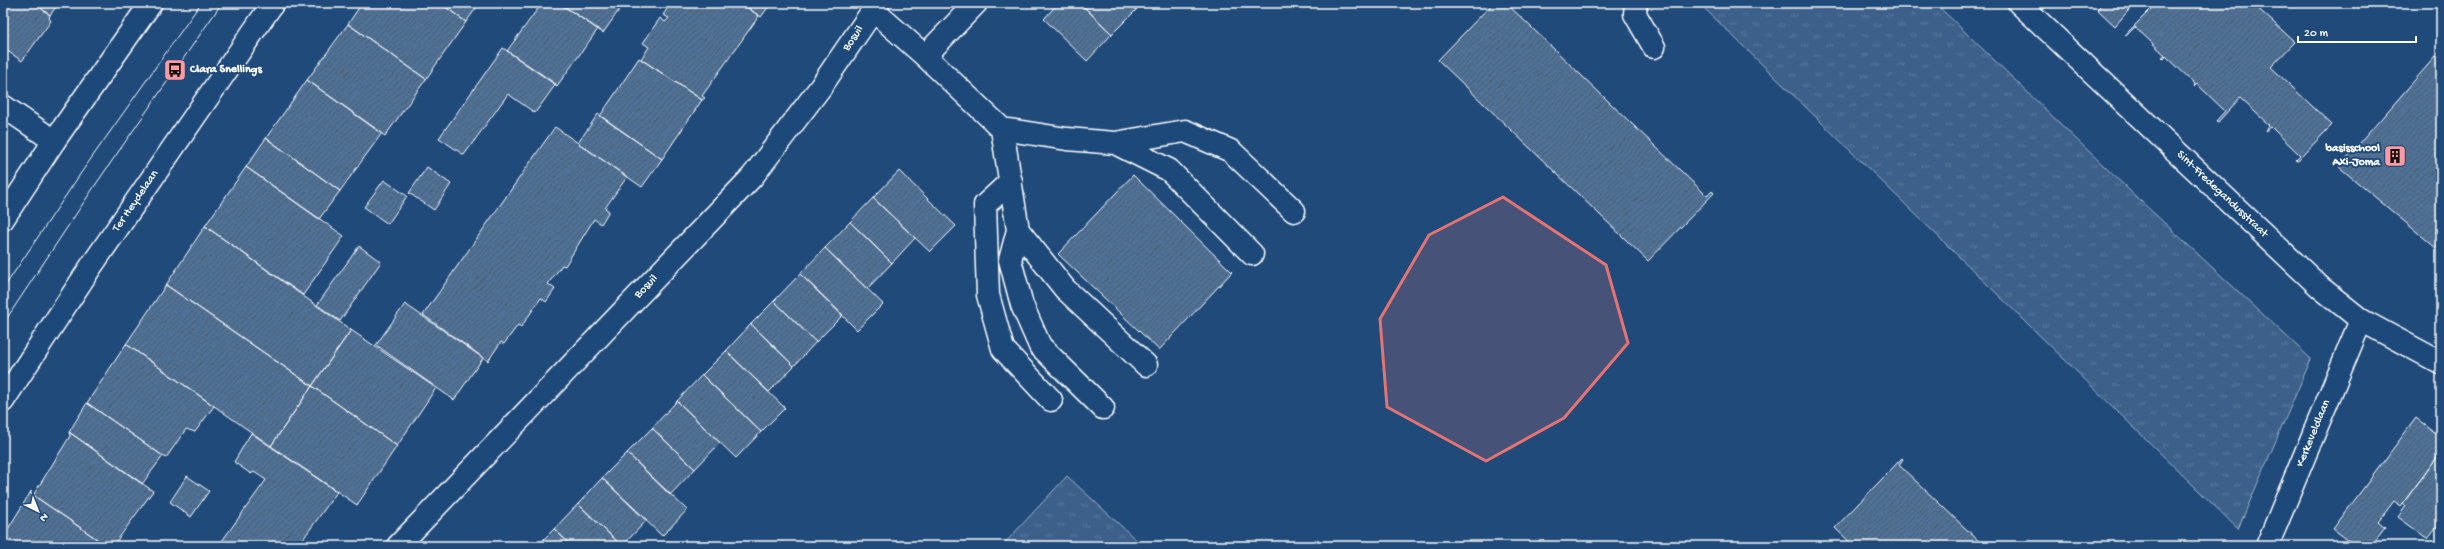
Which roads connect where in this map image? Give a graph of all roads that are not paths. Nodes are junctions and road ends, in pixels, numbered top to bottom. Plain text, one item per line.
1 (151, 3) edge
2 (272, 3) edge
3 (976, 3) edge
4 (1636, 3) edge
5 (2019, 3) edge
6 (876, 7) edge
7 (1654, 47) dead end
8 (925, 56) junction
9 (3, 106) edge
10 (1002, 130) junction
11 (54, 142) junction
12 (1115, 143) junction
13 (1011, 181) junction
14 (1294, 211) dead end
15 (3, 219) edge
16 (1018, 230) junction
17 (1252, 254) dead end
18 (2361, 320) junction
19 (2441, 363) edge
20 (1146, 365) dead end
21 (1051, 400) dead end
22 (3, 401) edge
23 (1102, 408) dead end
24 (398, 546) edge
25 (2267, 546) edge

1 - 11 street
2 - 22 street, Ter Heydelaan
3 - 8 street
4 - 7 street
5 - 18 street, Sint-Fredegandusstraat
6 - 8 street, Bosuil
6 - 24 street, Bosuil
8 - 10 street, Bosuil
9 - 11 street
10 - 12 street
10 - 13 street
11 - 15 street
12 - 14 street
12 - 17 street
13 - 16 street
13 - 21 street
16 - 20 street
16 - 23 street
18 - 19 street, Sint-Fredegandusstraat
18 - 25 street, Kerkeveldlaan

